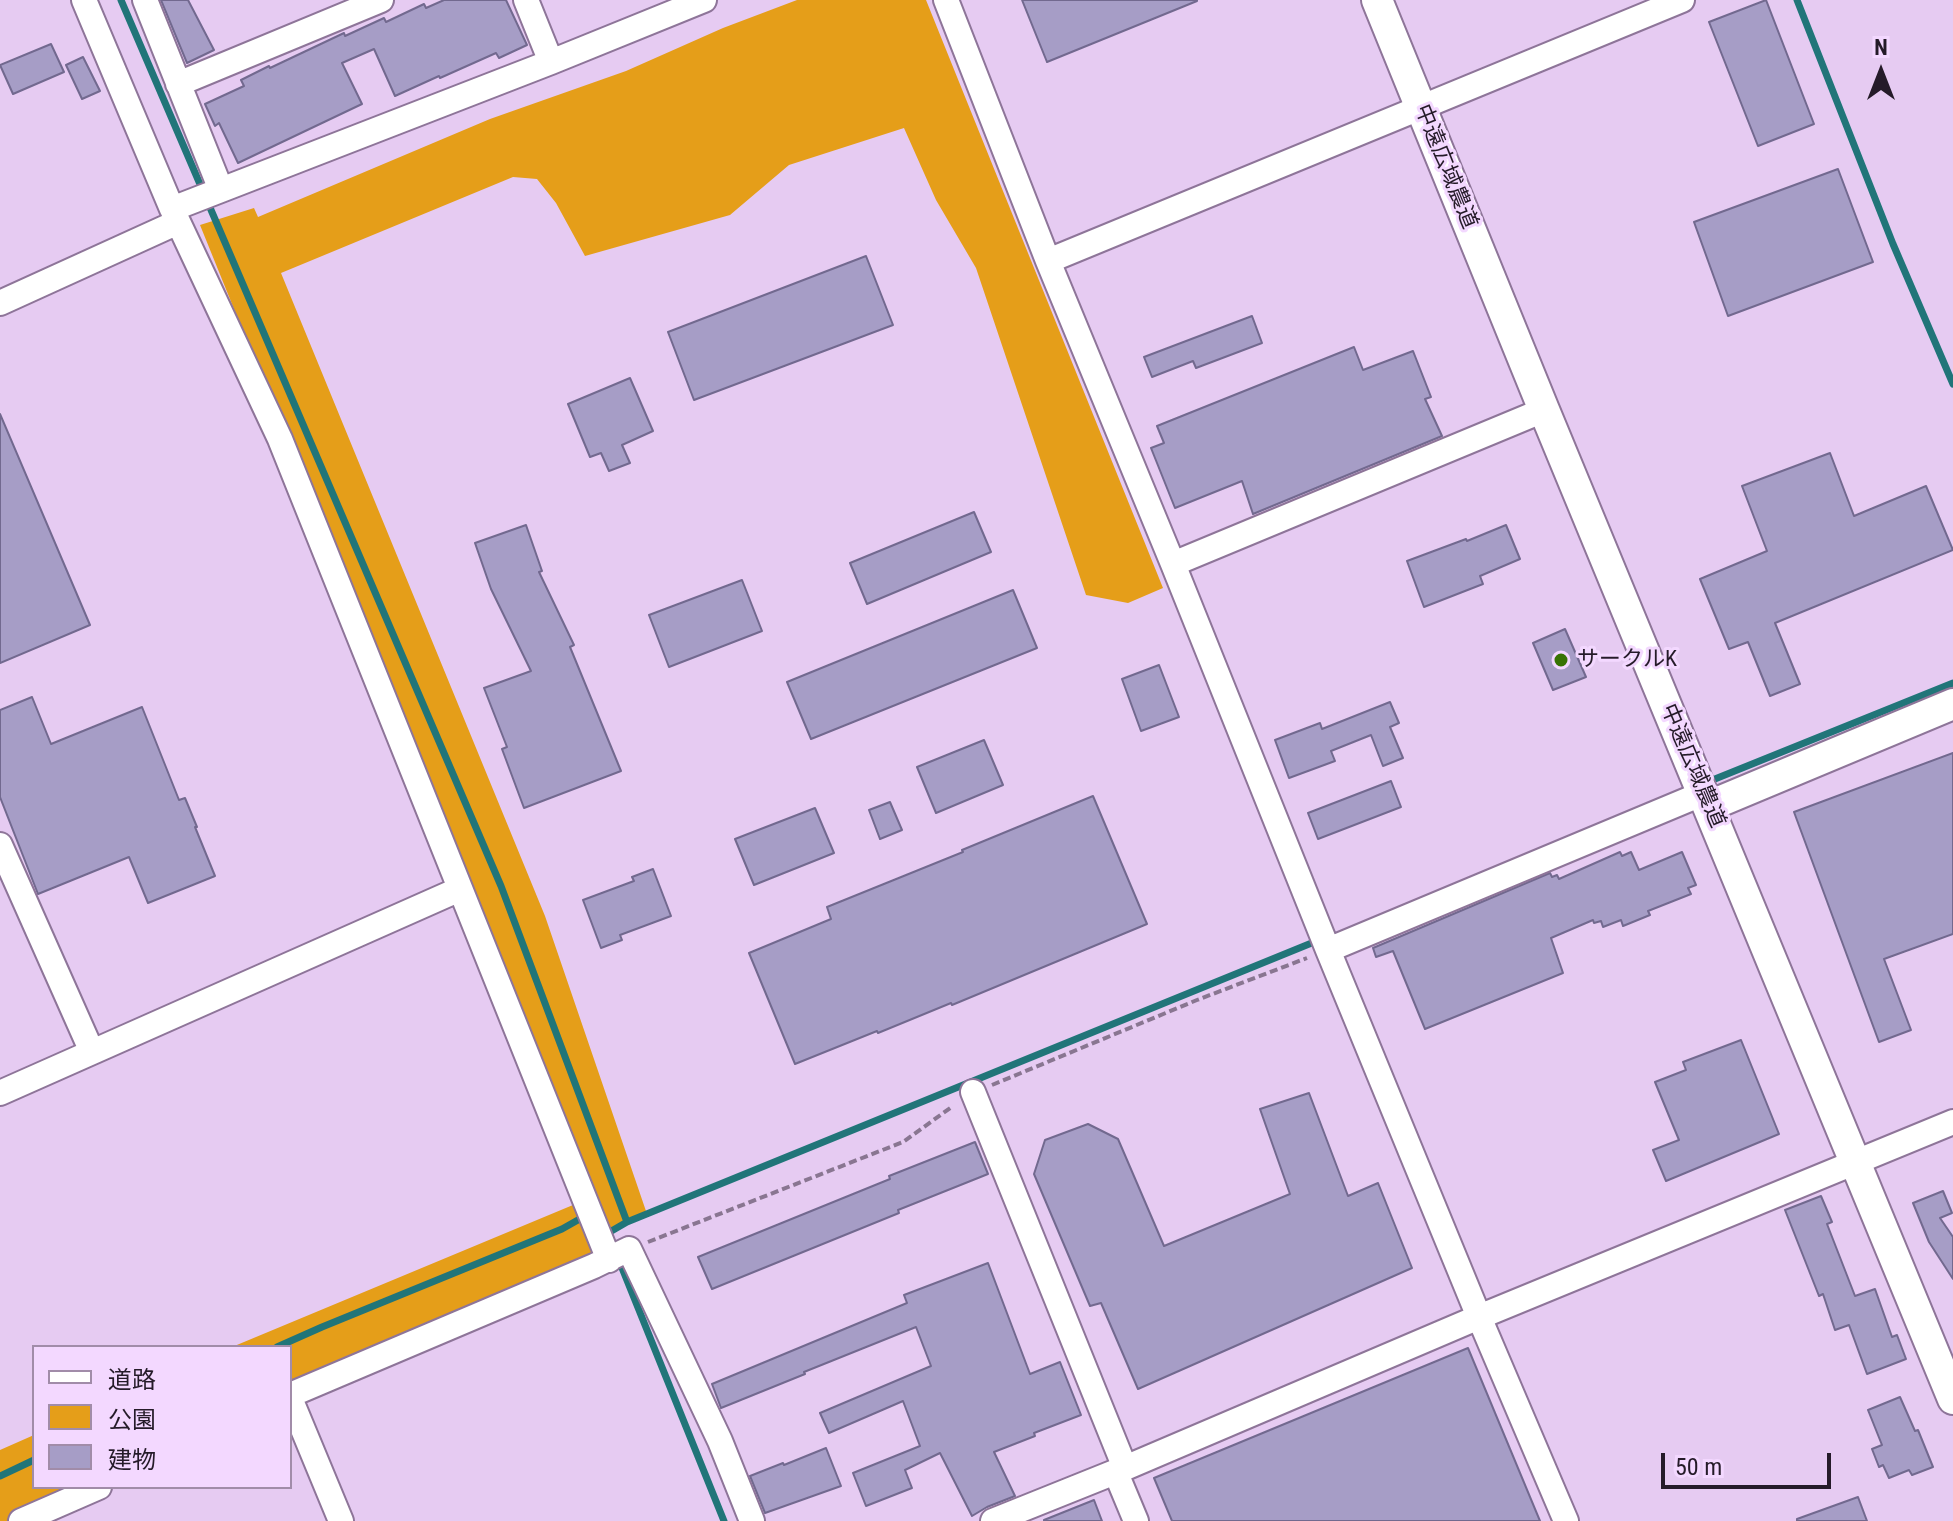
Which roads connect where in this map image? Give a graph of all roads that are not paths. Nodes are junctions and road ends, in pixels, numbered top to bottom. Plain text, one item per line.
1 (84, 0) edge
2 (145, 0) edge
3 (381, 0) edge
4 (526, 0) edge
5 (704, 0) edge
6 (946, 0) edge
7 (1377, 0) edge
8 (1682, 0) edge
9 (551, 62) junction
10 (178, 84) junction
11 (1421, 107) junction
12 (221, 190) junction
13 (175, 216) junction
14 (1048, 261) junction
15 (0, 303) edge
16 (1544, 410) junction
17 (1173, 564) junction
18 (1953, 704) edge
19 (1706, 800) junction
20 (0, 845) edge
21 (460, 889) junction
22 (1328, 950) junction
23 (92, 1052) junction
24 (973, 1092) road end
25 (0, 1093) edge
26 (1953, 1122) edge
27 (1854, 1161) junction
28 (619, 1254) junction
29 (1479, 1317) junction
30 (292, 1395) edge
31 (1953, 1399) edge
32 (292, 1401) edge
33 (1120, 1470) junction
34 (94, 1489) edge
35 (21, 1521) edge
36 (341, 1521) edge
37 (752, 1521) edge
38 (993, 1521) edge
39 (1136, 1521) edge
40 (1566, 1521) edge

1 - 13 street
2 - 10 street
3 - 10 street
4 - 9 street
5 - 9 street
6 - 14 street
7 - 11 street, 中遠広域農道
8 - 11 street
9 - 12 street
10 - 12 street
11 - 14 street
11 - 16 street, 中遠広域農道
12 - 13 street
13 - 15 street
13 - 21 street
14 - 17 street
16 - 17 street
16 - 19 street, 中遠広域農道
17 - 22 street
18 - 19 street
19 - 22 street
19 - 27 street, 中遠広域農道
20 - 23 street
21 - 23 street
21 - 28 street
22 - 29 street
23 - 25 street
24 - 33 street
26 - 27 street
27 - 29 street
27 - 31 street, 中遠広域農道
28 - 30 street
28 - 37 street
29 - 33 street
29 - 40 street
32 - 36 street
33 - 38 street
33 - 39 street
34 - 35 street

